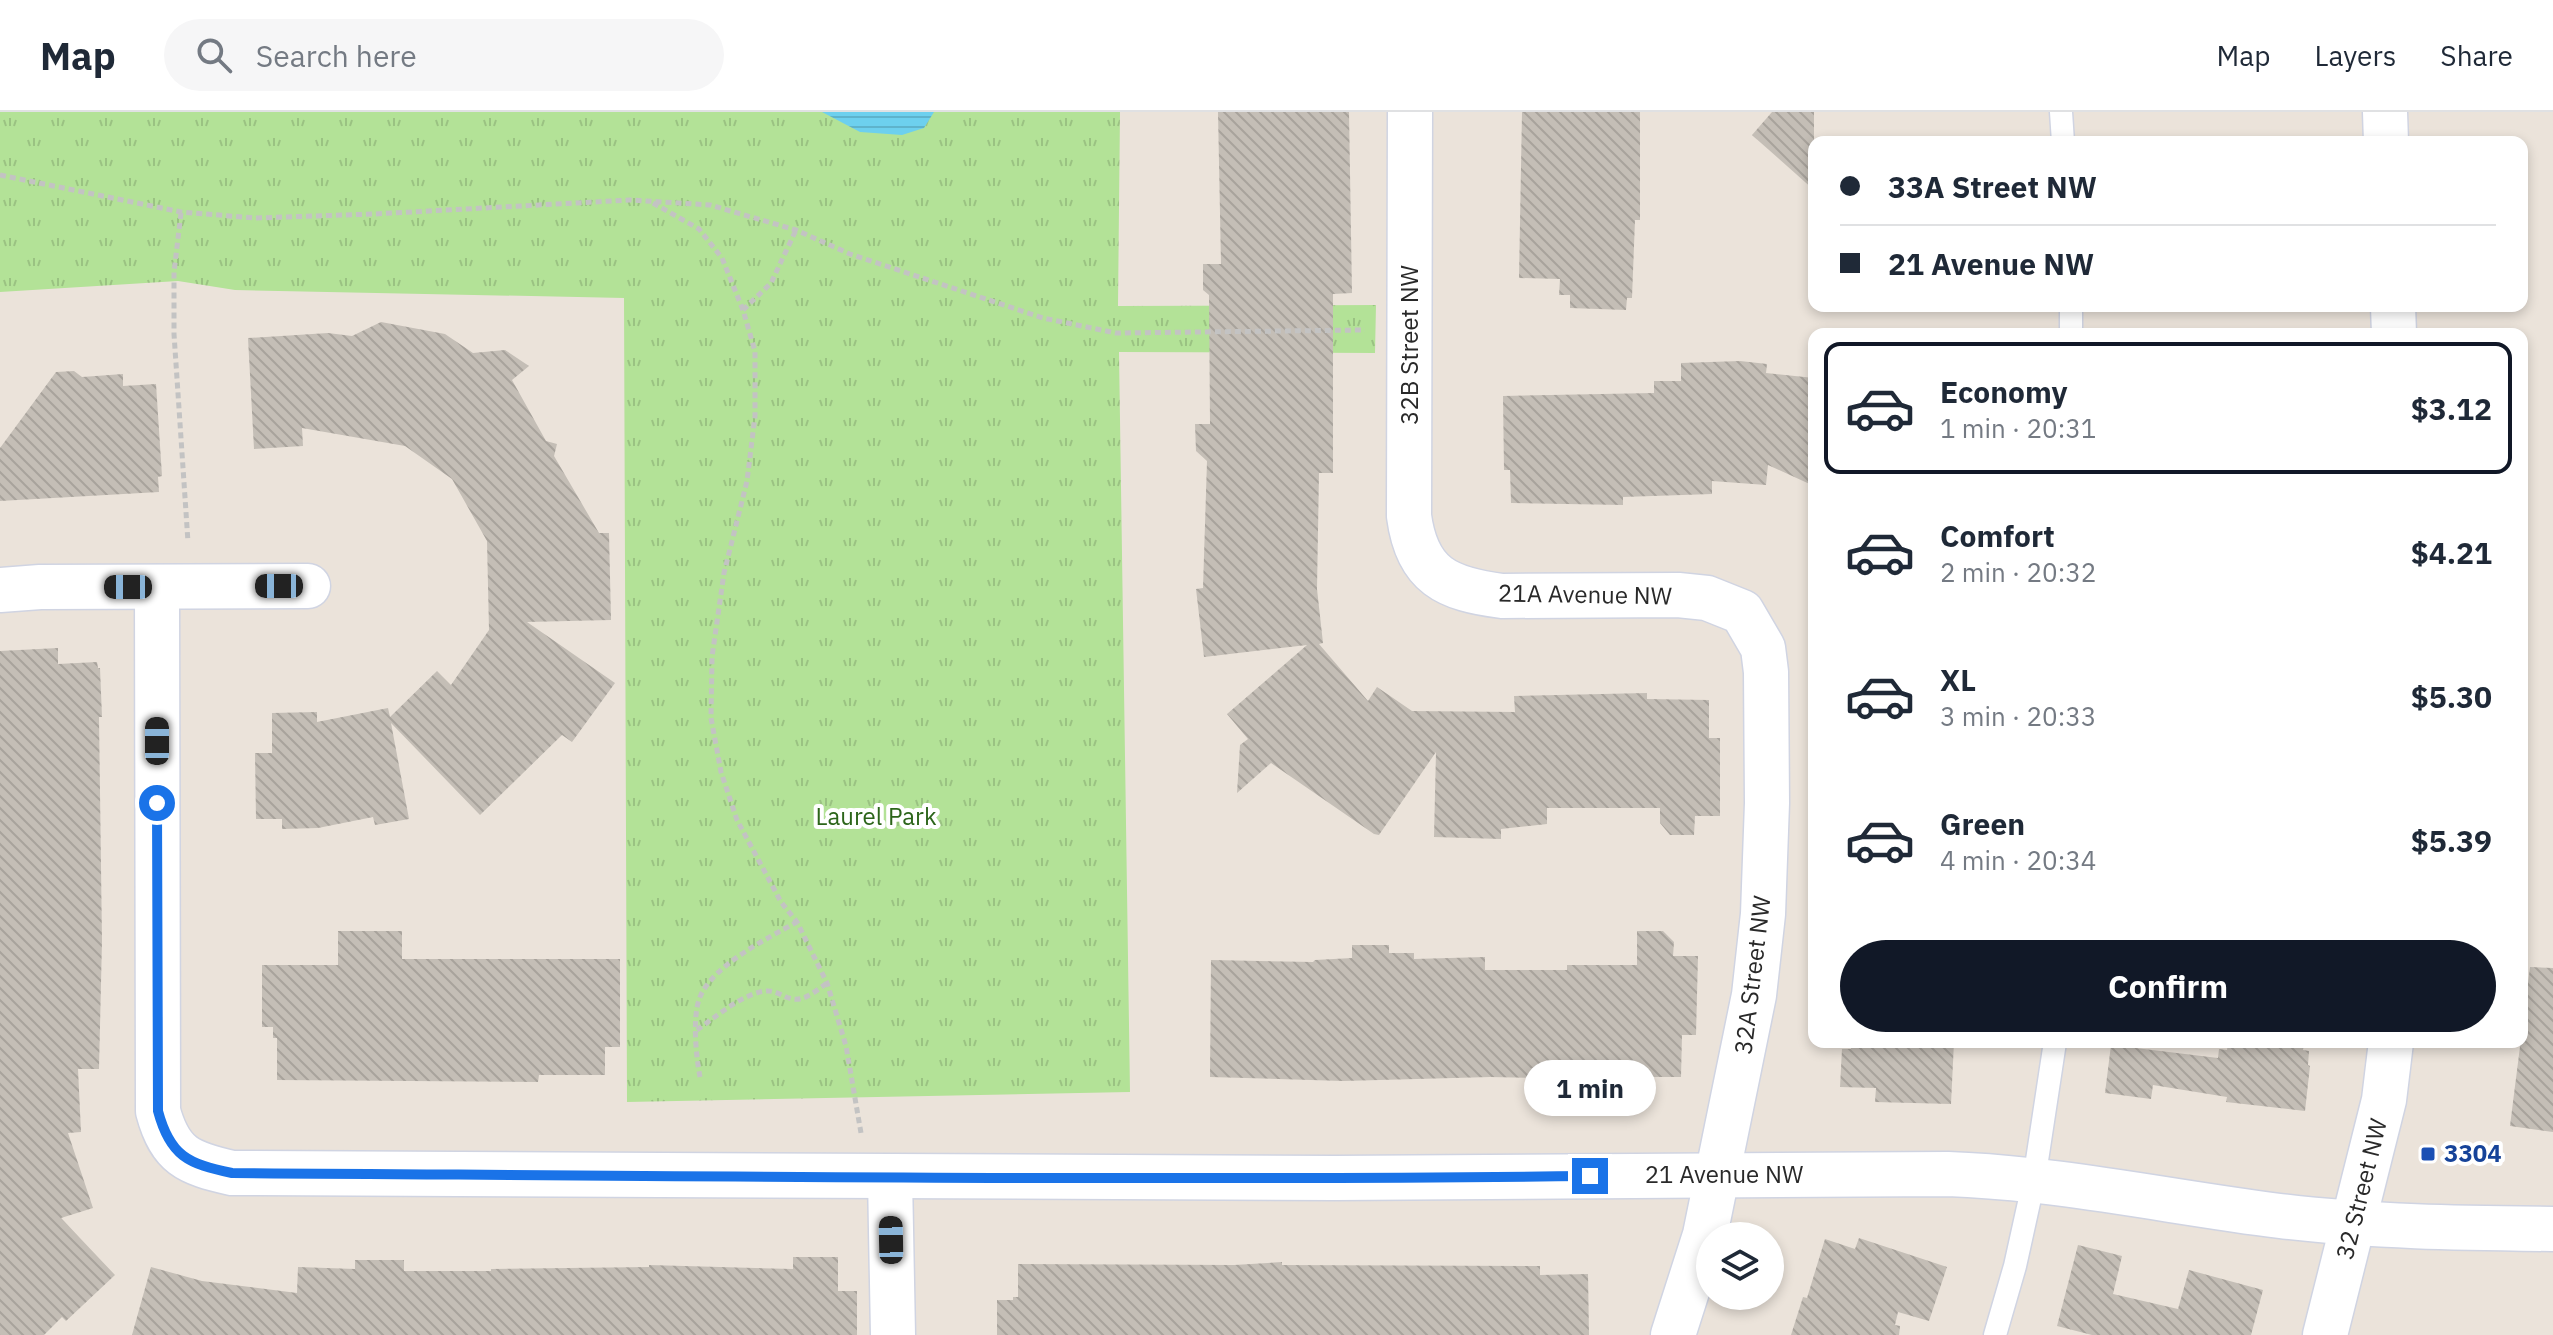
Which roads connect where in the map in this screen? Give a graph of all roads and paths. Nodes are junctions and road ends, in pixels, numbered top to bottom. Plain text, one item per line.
1 (1410, 112) edge
2 (2061, 112) edge
3 (2385, 112) edge
4 (2063, 136) edge
5 (2386, 136) edge
6 (0, 175) edge
7 (653, 203) junction
8 (181, 212) junction
9 (796, 230) junction
10 (743, 310) junction
11 (1410, 330) junction
12 (1431, 572) joint
13 (308, 586) dead end
14 (174, 587) junction
15 (0, 590) edge
16 (1742, 612) joint
17 (797, 922) junction
18 (827, 983) junction
19 (696, 1031) junction
20 (2054, 1048) edge
21 (2390, 1048) edge
22 (700, 1077) dead end
23 (1718, 1174) junction
24 (878, 1176) junction
25 (2034, 1180) junction
26 (2354, 1223) junction
27 (2553, 1229) edge
28 (893, 1335) edge
29 (1673, 1335) edge
30 (1995, 1335) edge
31 (2325, 1335) edge

1 - 11 street, 32B Street NW
2 - 4 lane
3 - 5 street
6 - 8 path
7 - 8 path
7 - 9 path
7 - 10 path
8 - 14 path
9 - 10 path
9 - 11 path
10 - 17 path
11 - 12 street, 32B Street NW
12 - 16 street, 21A Avenue NW
13 - 14 street
14 - 15 street
14 - 24 street, 21 Avenue NW
16 - 23 street, 32A Street NW
17 - 18 path
17 - 19 path
18 - 19 path
18 - 24 path
19 - 22 path
20 - 25 lane
21 - 26 street, 32 Street NW
23 - 24 street, 21 Avenue NW
23 - 25 street, 21 Avenue NW
23 - 29 street, 32A Street NW
24 - 28 street
25 - 26 street, 21 Avenue NW
25 - 30 lane
26 - 27 street, 21 Avenue NW
26 - 31 street, 32 Street NW

